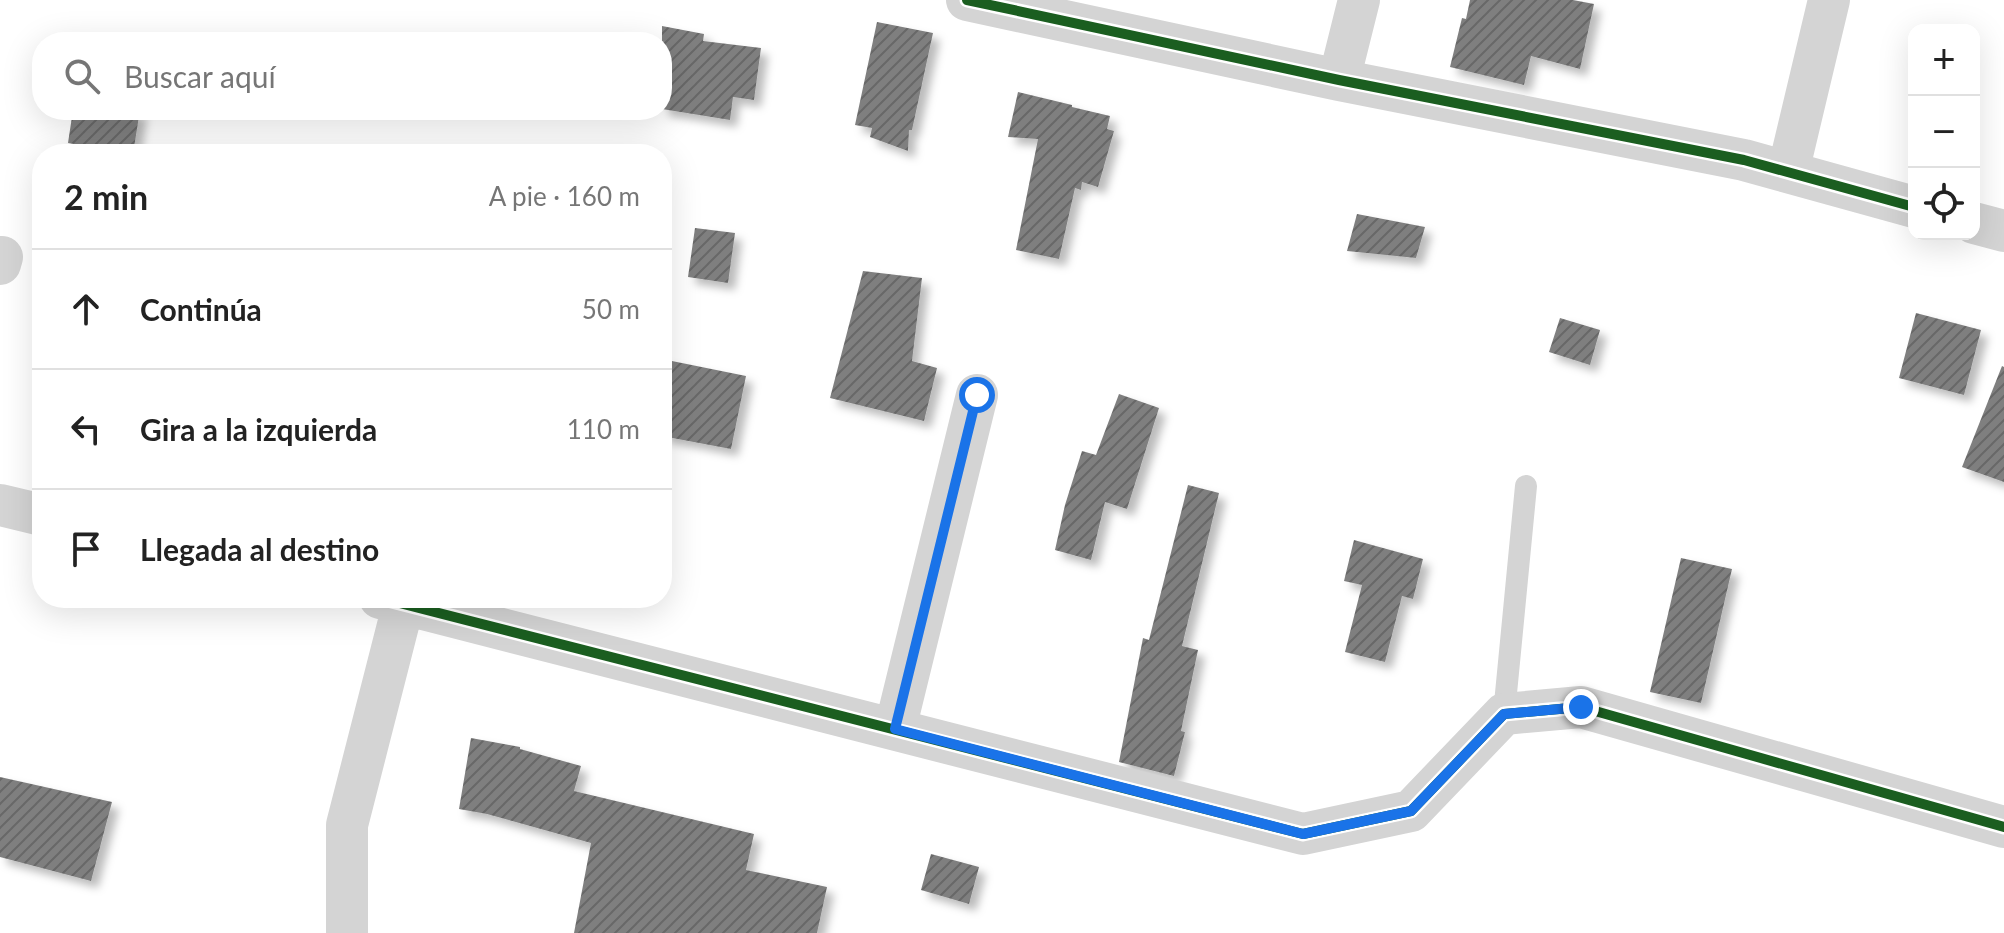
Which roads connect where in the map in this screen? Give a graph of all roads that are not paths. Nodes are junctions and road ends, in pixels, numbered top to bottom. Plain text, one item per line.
1 (967, 0) edge
2 (1359, 0) edge
3 (1829, 0) edge
4 (1339, 80) junction
5 (1788, 172) junction
6 (1908, 205) edge
7 (1980, 225) edge
8 (2004, 231) edge
9 (977, 395) dead end
10 (1526, 486) dead end
11 (0, 505) edge
12 (32, 513) edge
13 (394, 608) edge
14 (427, 608) edge
15 (1504, 714) junction
16 (895, 729) junction
17 (2004, 827) edge
18 (347, 933) edge

1 - 4 street
2 - 4 street
3 - 5 street
4 - 5 street
5 - 6 street
7 - 8 street
9 - 16 street
10 - 15 lane
11 - 12 street
13 - 18 street
14 - 16 street
15 - 16 street
15 - 17 street

